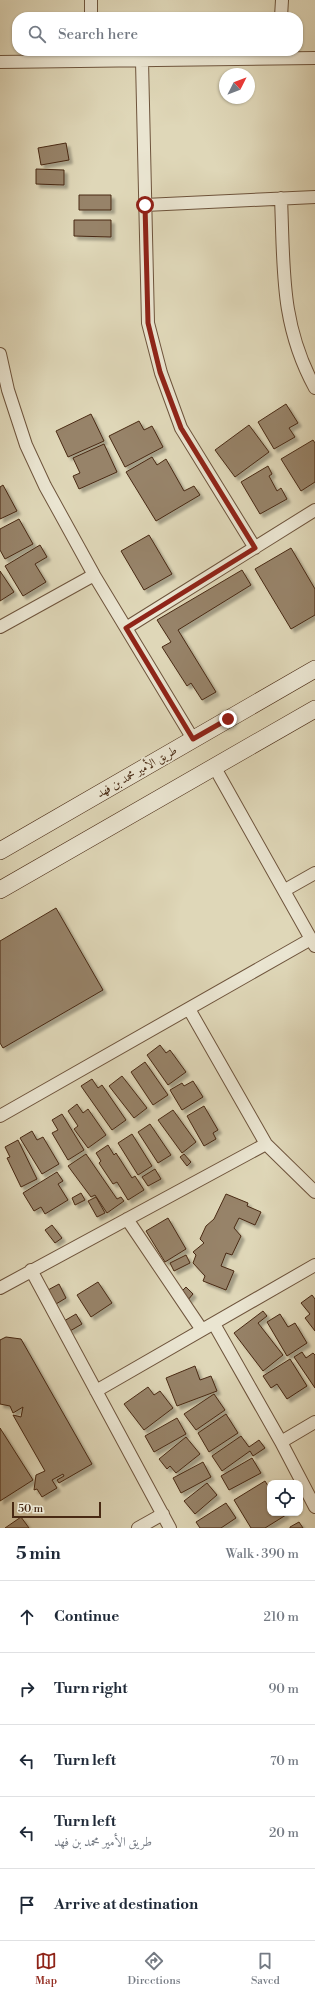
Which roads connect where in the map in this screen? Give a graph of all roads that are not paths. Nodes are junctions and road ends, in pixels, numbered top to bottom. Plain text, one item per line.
1 (92, 0) edge
2 (282, 0) edge
3 (92, 12) edge
4 (281, 12) edge
5 (92, 56) edge
6 (257, 56) edge
7 (292, 56) edge
8 (315, 58) edge
9 (142, 61) junction
10 (0, 62) edge
11 (315, 197) edge
12 (281, 198) junction
13 (145, 205) junction
14 (0, 354) edge
15 (311, 371) edge
16 (315, 388) edge
17 (315, 510) edge
18 (255, 548) junction
19 (94, 575) junction
20 (0, 627) edge
21 (126, 628) junction
22 (315, 669) edge
23 (315, 709) edge
24 (193, 739) junction
25 (214, 768) junction
26 (0, 851) edge
27 (315, 873) edge
28 (0, 890) edge
29 (285, 890) junction
30 (313, 943) edge
31 (189, 1008) junction
32 (0, 1116) edge
33 (266, 1144) junction
34 (315, 1192) edge
35 (127, 1219) junction
36 (315, 1265) edge
37 (31, 1270) junction
38 (0, 1288) edge
39 (214, 1324) junction
40 (202, 1330) junction
41 (96, 1390) junction
42 (315, 1422) edge
43 (281, 1442) junction
44 (315, 1507) edge
45 (163, 1514) junction
46 (138, 1528) edge
47 (170, 1528) edge

1 - 3 street
2 - 4 street
5 - 9 street
5 - 10 street
6 - 9 street
7 - 8 street
9 - 13 street
11 - 12 street
12 - 13 street
12 - 15 street
13 - 18 street
14 - 19 street
15 - 16 street
17 - 18 street
18 - 21 street
19 - 20 street
19 - 21 street
21 - 24 street
22 - 24 street, طريق الأمير محمد بن فهد
23 - 25 street
24 - 26 street, طريق الأمير محمد بن فهد
25 - 28 street
25 - 29 street
27 - 29 street
29 - 30 street
30 - 31 street
31 - 32 street
31 - 33 street
33 - 34 street
33 - 35 street
35 - 37 street
35 - 40 street
36 - 39 street
37 - 38 street
37 - 41 street
39 - 40 street
39 - 43 street
40 - 41 street
41 - 45 street
42 - 43 street
43 - 44 street
45 - 46 street
45 - 47 street

